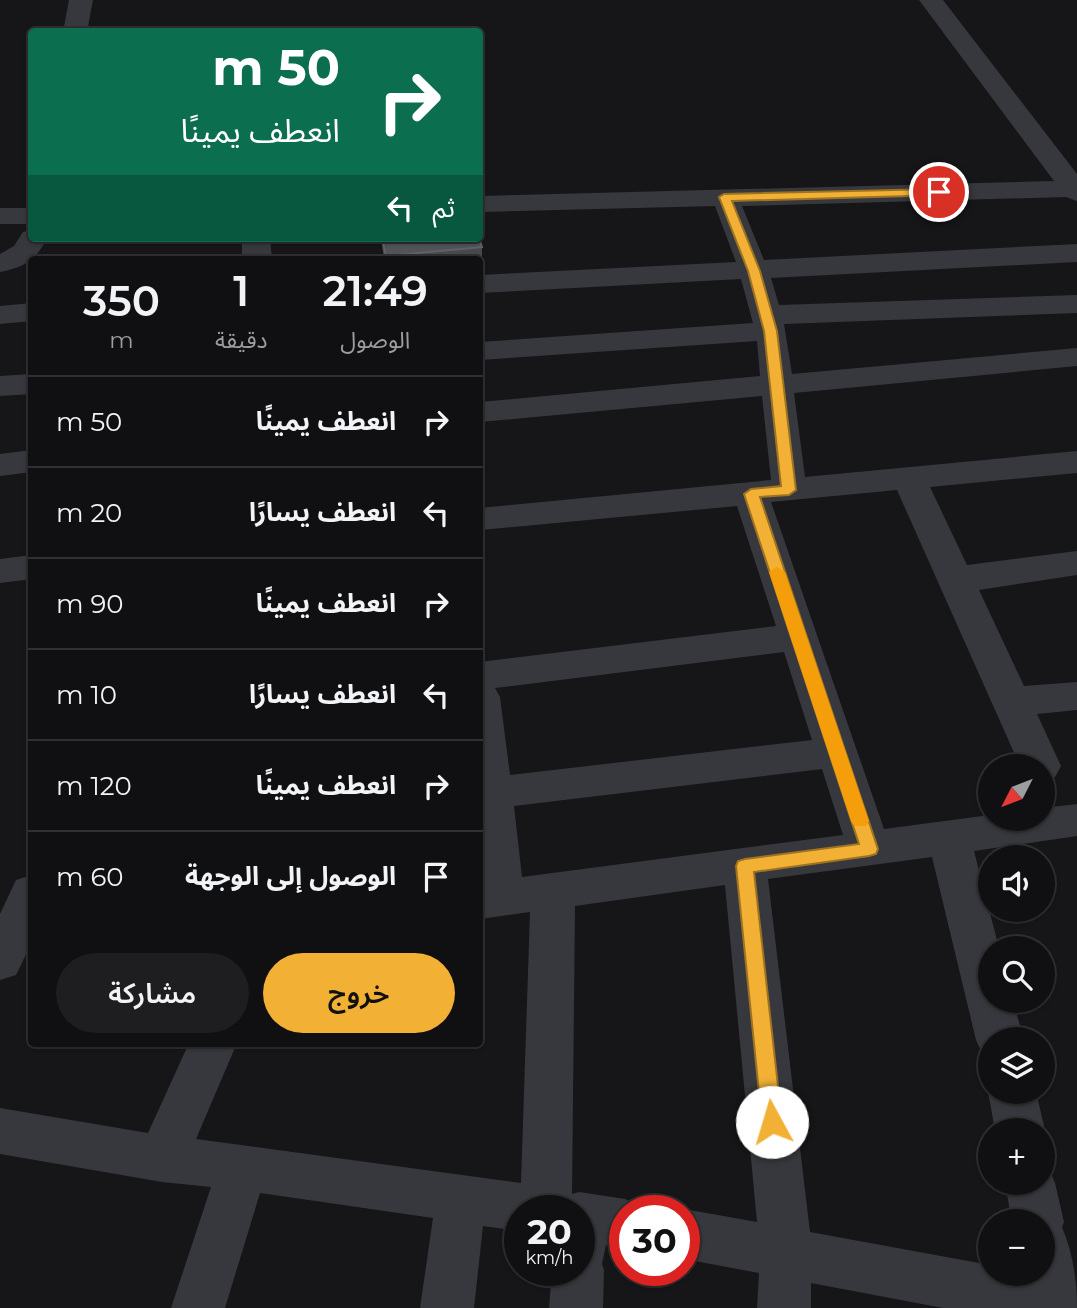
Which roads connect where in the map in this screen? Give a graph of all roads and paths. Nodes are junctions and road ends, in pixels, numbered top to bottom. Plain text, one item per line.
1 (81, 0) edge
2 (931, 0) edge
3 (76, 28) edge
4 (1075, 191) edge
5 (724, 197) junction
6 (483, 204) edge
7 (0, 216) edge
8 (28, 216) edge
9 (31, 242) edge
10 (1077, 253) edge
11 (0, 263) edge
12 (754, 271) junction
13 (483, 284) edge
14 (1077, 304) edge
15 (28, 312) edge
16 (0, 315) edge
17 (768, 323) junction
18 (483, 351) edge
19 (1077, 357) edge
20 (28, 384) edge
21 (0, 386) edge
22 (778, 387) junction
23 (483, 412) edge
24 (28, 462) edge
25 (1077, 463) edge
26 (0, 465) edge
27 (909, 479) junction
28 (789, 490) junction
29 (751, 494) junction
30 (483, 519) edge
31 (1077, 563) edge
32 (28, 568) edge
33 (0, 571) edge
34 (953, 573) junction
35 (799, 637) junction
36 (483, 676) edge
37 (1077, 696) edge
38 (1011, 702) junction
39 (483, 723) edge
40 (837, 752) junction
41 (1035, 754) edge
42 (491, 793) junction
43 (1055, 793) edge
44 (1071, 821) edge
45 (949, 839) junction
46 (869, 849) junction
47 (745, 866) junction
48 (553, 891) junction
49 (491, 899) edge
50 (28, 902) edge
51 (0, 961) edge
52 (997, 1027) edge
53 (211, 1047) edge
54 (0, 1131) edge
55 (162, 1159) junction
56 (243, 1167) junction
57 (575, 1195) edge
58 (461, 1199) junction
59 (504, 1208) edge
60 (700, 1237) edge
61 (786, 1251) junction
62 (1055, 1284) edge
63 (577, 1286) edge
64 (1062, 1306) edge
65 (198, 1308) edge
66 (447, 1308) edge
67 (576, 1308) edge
68 (784, 1308) edge

1 - 3 street
2 - 4 street
4 - 5 street
5 - 6 street
5 - 12 street
7 - 8 street
9 - 11 street
10 - 12 street
12 - 13 street
12 - 17 street
14 - 17 street
15 - 16 street
17 - 18 street
17 - 22 street
19 - 22 street
20 - 21 street
22 - 23 street
22 - 28 street
24 - 26 street
25 - 27 street
27 - 28 street
27 - 34 street
28 - 29 street
29 - 30 street
29 - 35 street
31 - 34 street
32 - 33 street
34 - 38 street
35 - 36 street
35 - 40 street
37 - 38 street
38 - 41 street
39 - 42 street
40 - 42 street
40 - 46 street
42 - 49 street
43 - 44 street
44 - 45 street
45 - 46 street
45 - 52 street
46 - 47 street
47 - 48 street
47 - 61 street
48 - 49 street
48 - 57 street
50 - 51 street
53 - 55 street
54 - 55 street
55 - 56 street
56 - 58 street
56 - 65 street
58 - 59 street
58 - 66 street
60 - 61 street
61 - 64 street
61 - 68 street
62 - 64 street
63 - 67 street

